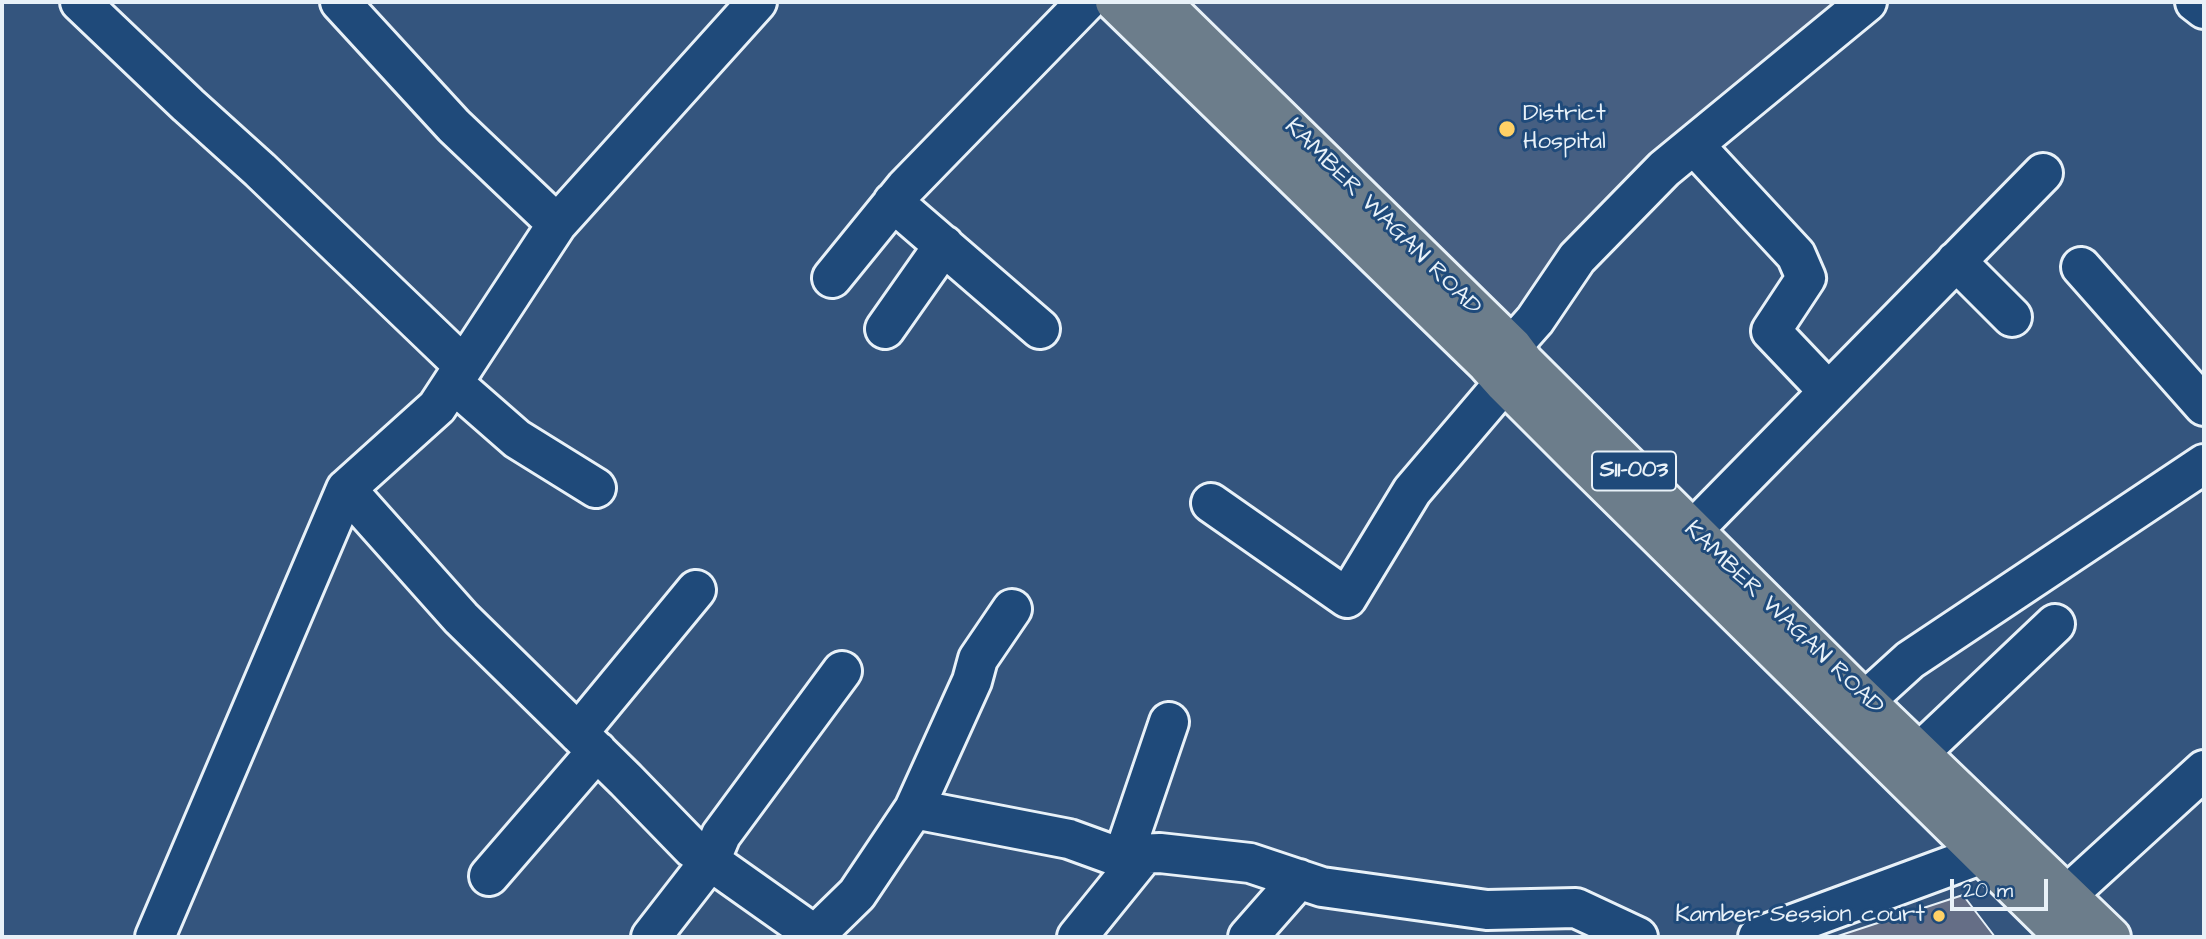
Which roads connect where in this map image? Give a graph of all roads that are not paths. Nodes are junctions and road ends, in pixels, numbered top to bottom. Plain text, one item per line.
1 (80, 2) edge
2 (340, 2) edge
3 (757, 2) edge
4 (1086, 2) edge
5 (1115, 2) edge
6 (1161, 2) edge
7 (1867, 2) edge
8 (2195, 2) edge
9 (2204, 9) edge
10 (1694, 145) junction
11 (2043, 173) dead end
12 (893, 202) junction
13 (557, 224) junction
14 (943, 245) junction
15 (1956, 261) junction
16 (2081, 267) dead end
17 (832, 278) dead end
18 (2012, 317) dead end
19 (885, 329) dead end
20 (1040, 329) dead end
21 (1512, 346) junction
22 (459, 374) junction
23 (1504, 383) junction
24 (1828, 391) junction
25 (2204, 406) edge
26 (2204, 464) edge
27 (596, 488) dead end
28 (346, 489) junction
29 (1211, 503) dead end
30 (1693, 530) junction
31 (696, 590) dead end
32 (1012, 609) dead end
33 (2054, 624) dead end
34 (842, 671) dead end
35 (1866, 700) junction
36 (1169, 722) dead end
37 (588, 742) junction
38 (1920, 752) junction
39 (2204, 770) edge
40 (914, 809) junction
41 (1135, 853) junction
42 (1980, 855) junction
43 (710, 862) junction
44 (489, 876) dead end
45 (2067, 895) junction
46 (1288, 906) edge
47 (797, 930) edge
48 (155, 937) edge
49 (651, 937) edge
50 (1077, 937) edge
51 (1248, 937) edge
52 (1638, 937) edge
53 (1758, 937) edge
54 (2065, 937) edge
55 (2111, 937) edge

1 - 22 street
2 - 13 street
3 - 13 street
4 - 12 street
5 - 23 main road, KAMBER WAGAN ROAD / S11-003
6 - 21 main road, KAMBER WAGAN ROAD / S11-003
7 - 10 street
8 - 9 street
10 - 21 street
10 - 24 street
11 - 15 street
12 - 14 street
12 - 17 street
13 - 22 street
14 - 19 street
14 - 20 street
15 - 18 street
15 - 24 street
16 - 25 street
21 - 30 main road, KAMBER WAGAN ROAD / S11-003
22 - 27 street
22 - 28 street
23 - 29 street
23 - 42 main road, KAMBER WAGAN ROAD / S11-003
24 - 30 street
26 - 35 street
28 - 37 street
28 - 48 street
30 - 35 main road, KAMBER WAGAN ROAD / S11-003
31 - 37 street
32 - 40 street
33 - 38 street
34 - 43 street
35 - 38 main road, KAMBER WAGAN ROAD / S11-003
36 - 41 street
37 - 43 street
37 - 44 street
38 - 45 main road, KAMBER WAGAN ROAD / S11-003
39 - 45 street
40 - 41 street
40 - 47 street
41 - 46 street
41 - 50 street
42 - 53 street
42 - 54 main road, KAMBER WAGAN ROAD / S11-003
43 - 47 street
43 - 49 street
45 - 55 main road, KAMBER WAGAN ROAD / S11-003
46 - 51 street
46 - 52 street

